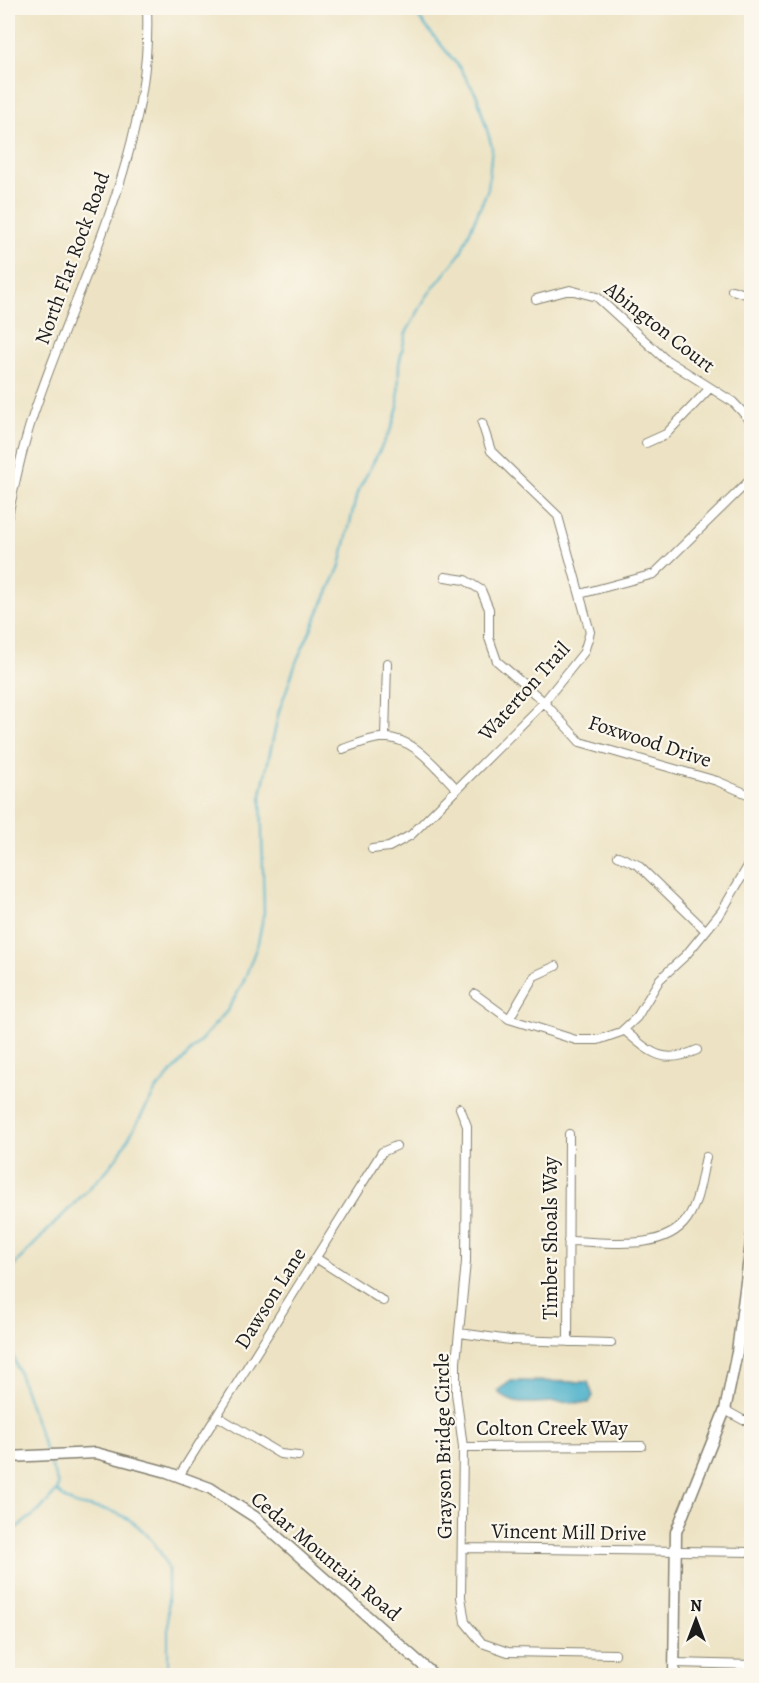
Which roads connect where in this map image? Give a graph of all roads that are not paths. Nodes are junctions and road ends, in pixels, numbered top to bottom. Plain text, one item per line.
1 (147, 8) edge
2 (732, 290) dead end
3 (752, 296) edge
4 (536, 299) dead end
5 (710, 388) junction
6 (752, 422) edge
7 (482, 423) dead end
8 (646, 443) dead end
9 (752, 478) edge
10 (8, 516) edge
11 (445, 577) dead end
12 (580, 594) junction
13 (387, 663) dead end
14 (544, 702) junction
15 (385, 738) junction
16 (344, 749) dead end
17 (457, 789) junction
18 (752, 796) edge
19 (372, 849) dead end
20 (618, 856) dead end
21 (752, 859) edge
22 (705, 930) junction
23 (556, 966) dead end
24 (476, 994) dead end
25 (509, 1019) junction
26 (624, 1029) junction
27 (697, 1050) dead end
28 (460, 1108) dead end
29 (569, 1134) dead end
30 (396, 1146) dead end
31 (706, 1157) dead end
32 (752, 1235) edge
33 (568, 1241) junction
34 (316, 1258) junction
35 (749, 1283) edge
36 (383, 1301) dead end
37 (460, 1333) junction
38 (568, 1342) junction
39 (611, 1343) dead end
40 (725, 1410) junction
41 (217, 1416) junction
42 (752, 1420) edge
43 (642, 1446) dead end
44 (463, 1447) junction
45 (298, 1456) dead end
46 (8, 1457) edge
47 (179, 1476) junction
48 (463, 1548) junction
49 (674, 1552) junction
50 (752, 1552) edge
51 (615, 1654) dead end
52 (675, 1663) junction
53 (752, 1665) edge
54 (435, 1676) edge
55 (674, 1676) edge

1 - 10 street, North Flat Rock Road
2 - 3 street
4 - 5 street, Abington Court
5 - 6 street, Abington Court
5 - 8 street
7 - 12 street, Waterton Trail
9 - 12 street
11 - 14 street, Foxwood Drive
12 - 14 street, Waterton Trail
13 - 15 street
14 - 17 street, Waterton Trail
14 - 18 street, Foxwood Drive
15 - 16 street
15 - 17 street
17 - 19 street, Waterton Trail
20 - 22 street
21 - 22 street
22 - 26 street
23 - 25 street
24 - 25 street
25 - 26 street
26 - 27 street
28 - 37 street, Grayson Bridge Circle
29 - 33 street, Timber Shoals Way
30 - 34 street, Dawson Lane
31 - 33 street
32 - 35 street
33 - 38 street, Timber Shoals Way
34 - 36 street
34 - 41 street, Dawson Lane
35 - 40 street
37 - 38 street
37 - 44 street, Grayson Bridge Circle
38 - 39 street
40 - 42 street
40 - 49 street
41 - 45 street
41 - 47 street, Dawson Lane
43 - 44 street, Colton Creek Way
44 - 48 street, Grayson Bridge Circle
46 - 47 street, Cedar Mountain Road
47 - 54 street, Cedar Mountain Road
48 - 49 street, Vincent Mill Drive
48 - 51 street, Grayson Bridge Circle
49 - 50 street, Vincent Mill Drive
49 - 52 street
52 - 53 street
52 - 55 street

